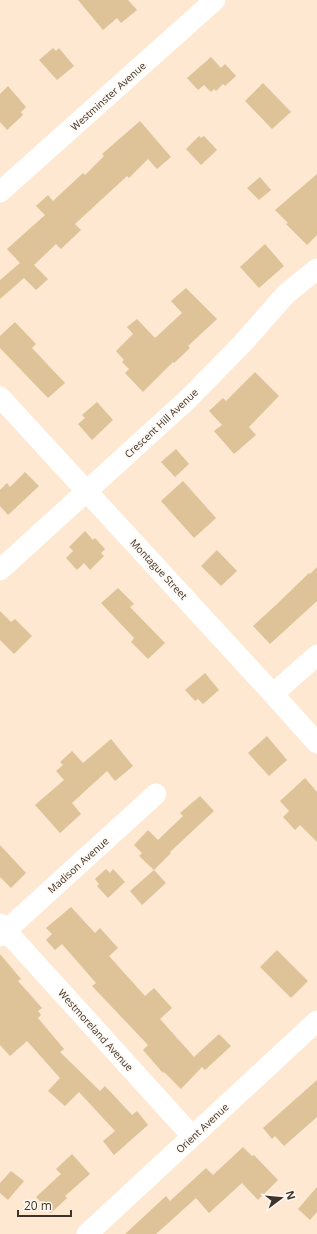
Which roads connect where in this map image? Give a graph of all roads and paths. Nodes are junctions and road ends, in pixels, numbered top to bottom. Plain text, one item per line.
1 (215, 0) edge
2 (0, 192) edge
3 (317, 270) edge
4 (0, 397) edge
5 (87, 491) junction
6 (0, 570) edge
7 (317, 655) edge
8 (273, 694) junction
9 (317, 742) edge
10 (156, 794) dead end
11 (2, 930) edge
12 (317, 1021) edge
13 (192, 1136) junction
14 (87, 1234) edge

1 - 2 street, Westminster Avenue
3 - 5 street, Crescent Hill Avenue
4 - 5 street, Montague Street
5 - 6 street, Crescent Hill Avenue
5 - 8 street, Montague Street
7 - 8 street
8 - 9 street, Montague Street
10 - 11 street, Madison Avenue
11 - 13 street, Westmoreland Avenue
12 - 13 street, Orient Avenue
13 - 14 street, Orient Avenue

